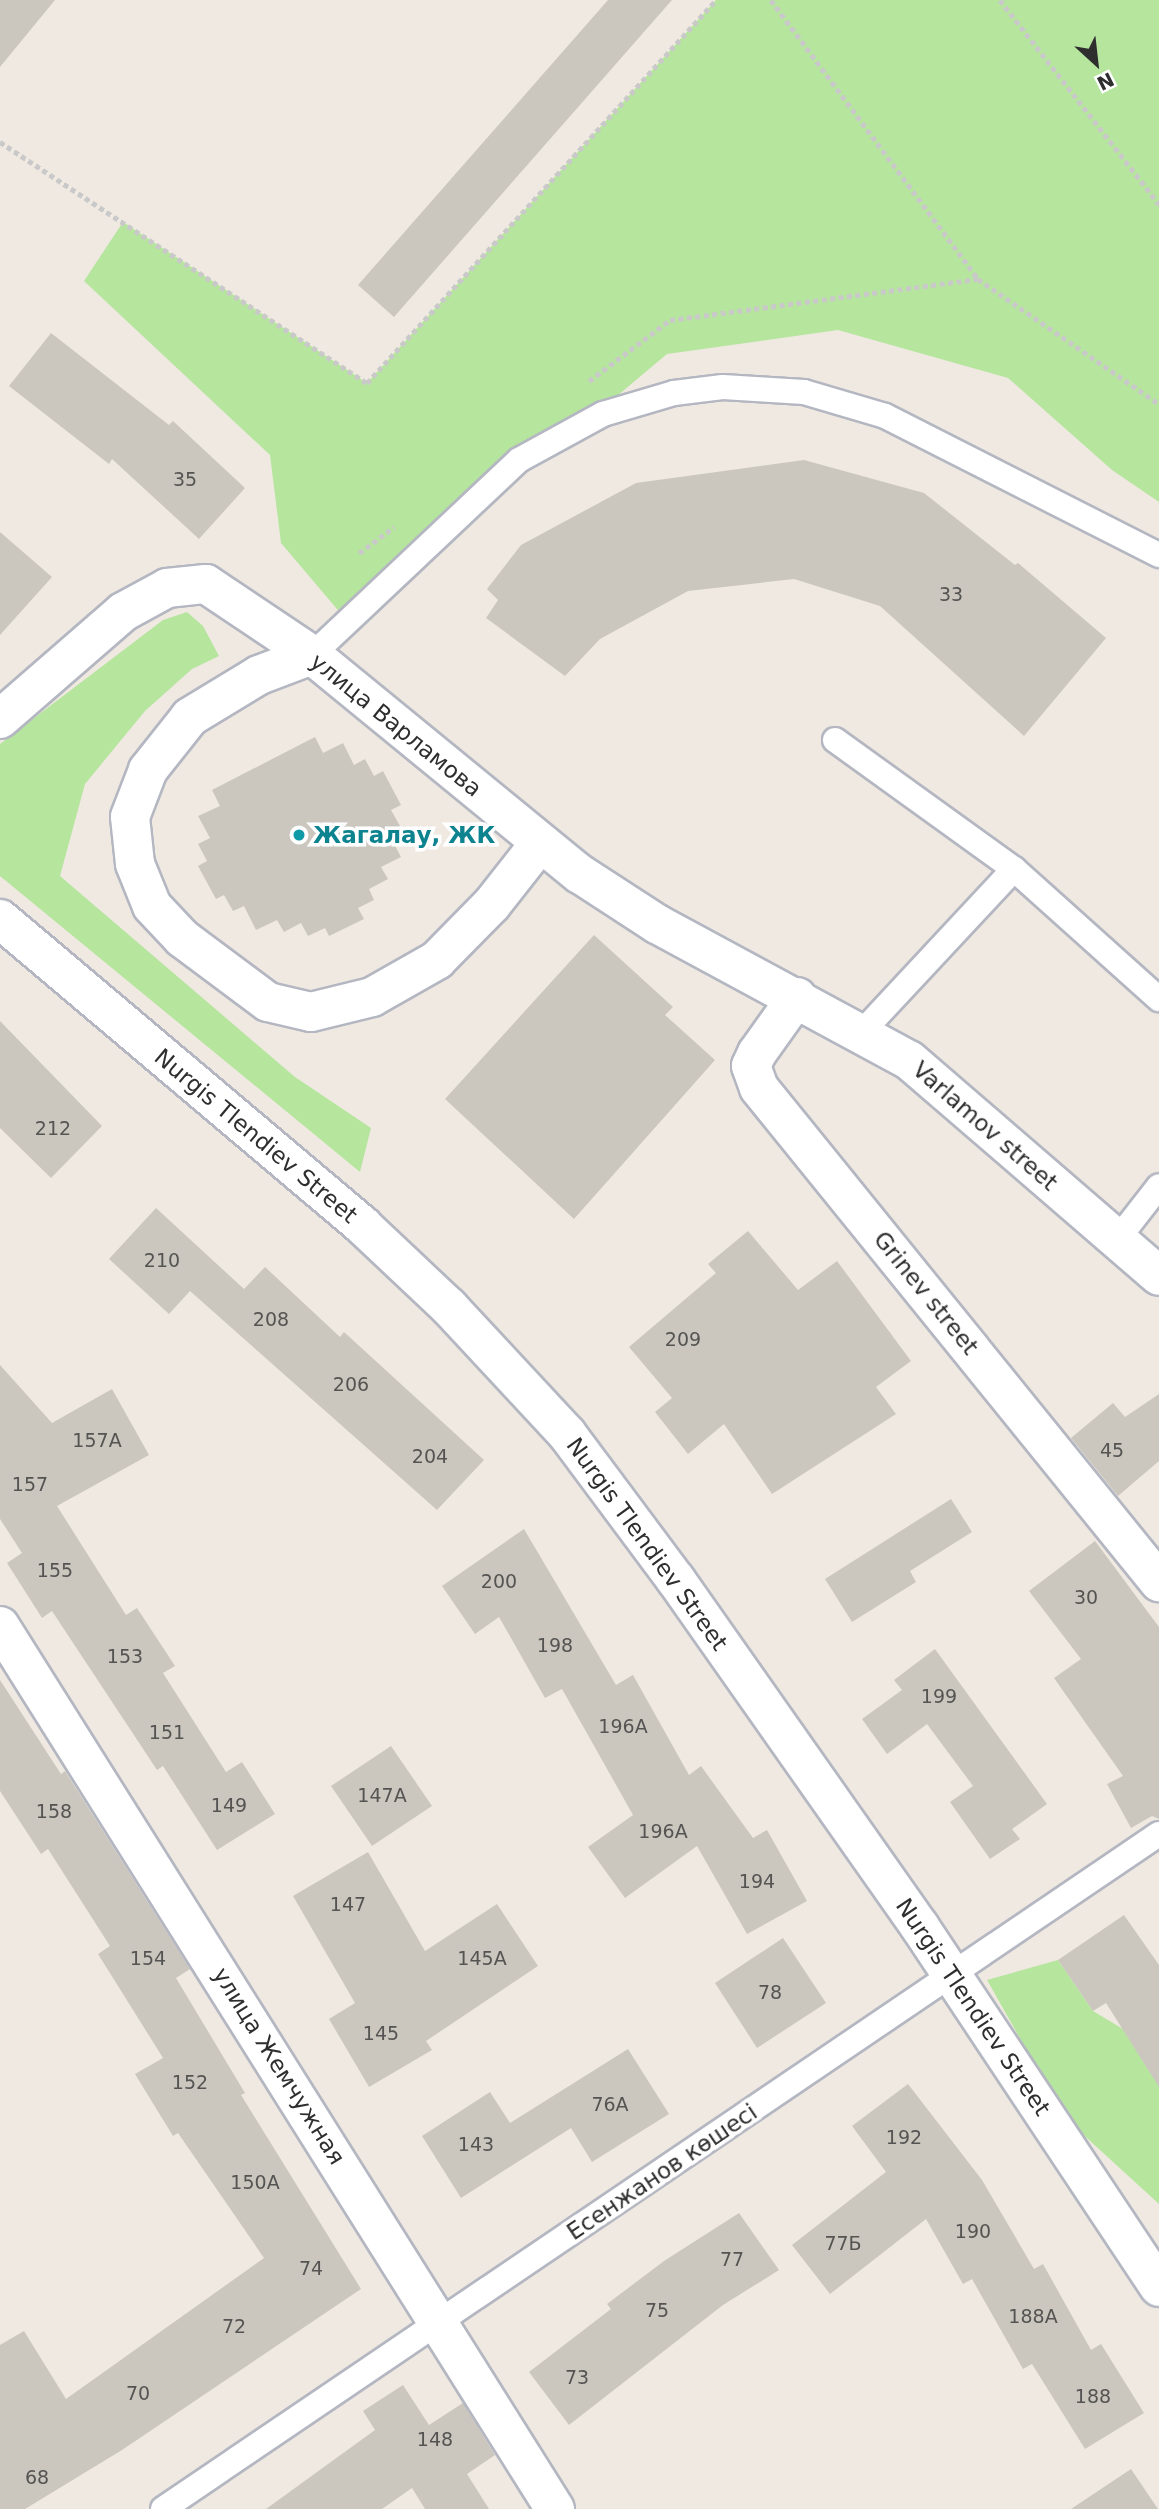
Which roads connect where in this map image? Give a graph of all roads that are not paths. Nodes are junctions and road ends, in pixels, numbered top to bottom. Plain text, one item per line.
1 (1159, 555) edge
2 (312, 655) junction
3 (0, 719) edge
4 (835, 740) dead end
5 (540, 843) junction
6 (1014, 869) junction
7 (0, 919) edge
8 (797, 997) junction
9 (1159, 999) edge
10 (861, 1033) junction
11 (1159, 1186) edge
12 (1117, 1240) junction
13 (1159, 1276) edge
14 (1159, 1582) edge
15 (0, 1626) edge
16 (1159, 1834) edge
17 (951, 1973) junction
18 (1159, 2287) edge
19 (442, 2323) junction
20 (163, 2509) edge
21 (555, 2509) edge

1 - 2 lane
2 - 3 street, улица Варламова
2 - 5 street, улица Варламова
2 - 5 street
4 - 6 lane
5 - 8 street, улица Варламова
6 - 9 lane
6 - 10 lane
7 - 17 street, Nurgis Tlendiev Street
8 - 10 street, Varlamov street
8 - 14 street, Grinev street
10 - 12 street, Varlamov street
11 - 12 lane
12 - 13 street, Varlamov street
15 - 19 street, улица Жемчужная
16 - 17 lane, Есенжанов көшесі
17 - 18 street, Nurgis Tlendiev Street
17 - 19 lane, Есенжанов көшесі
19 - 20 lane, Есенжанов көшесі
19 - 21 street, улица Жемчужная

